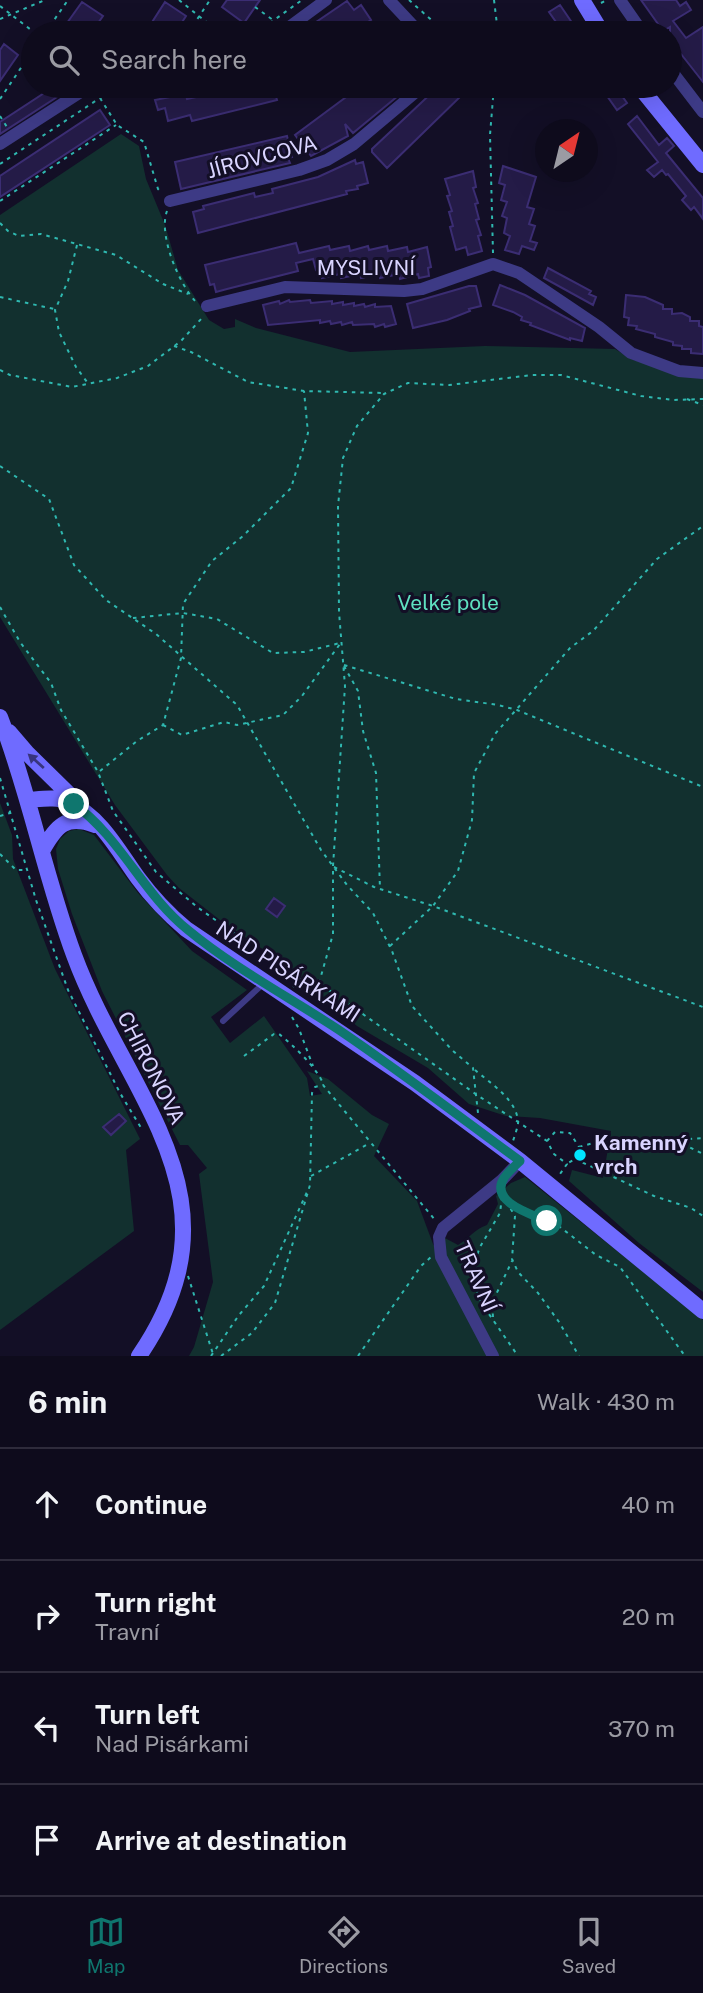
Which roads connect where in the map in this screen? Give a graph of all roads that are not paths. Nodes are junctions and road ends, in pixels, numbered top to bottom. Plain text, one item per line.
1 (326, 0) edge
2 (388, 0) edge
3 (582, 0) edge
4 (620, 0) edge
5 (297, 21) edge
6 (408, 21) edge
7 (595, 21) edge
8 (635, 21) edge
9 (682, 85) edge
10 (71, 98) edge
11 (409, 98) edge
12 (649, 98) edge
13 (703, 112) edge
14 (0, 144) edge
15 (703, 165) edge
16 (170, 201) road end
17 (203, 306) road end
18 (703, 373) edge
19 (1, 719) edge
20 (28, 800) junction
21 (101, 828) junction
22 (42, 850) junction
23 (265, 982) junction
24 (223, 1021) dead end
25 (520, 1161) junction
26 (703, 1311) edge
27 (139, 1356) edge
28 (493, 1356) edge

1 - 5 street
2 - 6 street
3 - 7 street
4 - 8 street
9 - 13 street
10 - 14 street
11 - 16 street, JÍROVCOVA
12 - 15 street
17 - 18 street, MYSLIVNÍ
19 - 20 street, CHIRONOVA
21 -> 19 street
20 - 21 street, NAD PISÁRKAMI
20 - 22 street, CHIRONOVA
21 - 22 street
21 - 23 street, NAD PISÁRKAMI
22 - 27 street, CHIRONOVA
23 - 24 lane
23 - 25 street, NAD PISÁRKAMI
25 - 26 street, NAD PISÁRKAMI
25 - 28 street, TRAVNÍ

